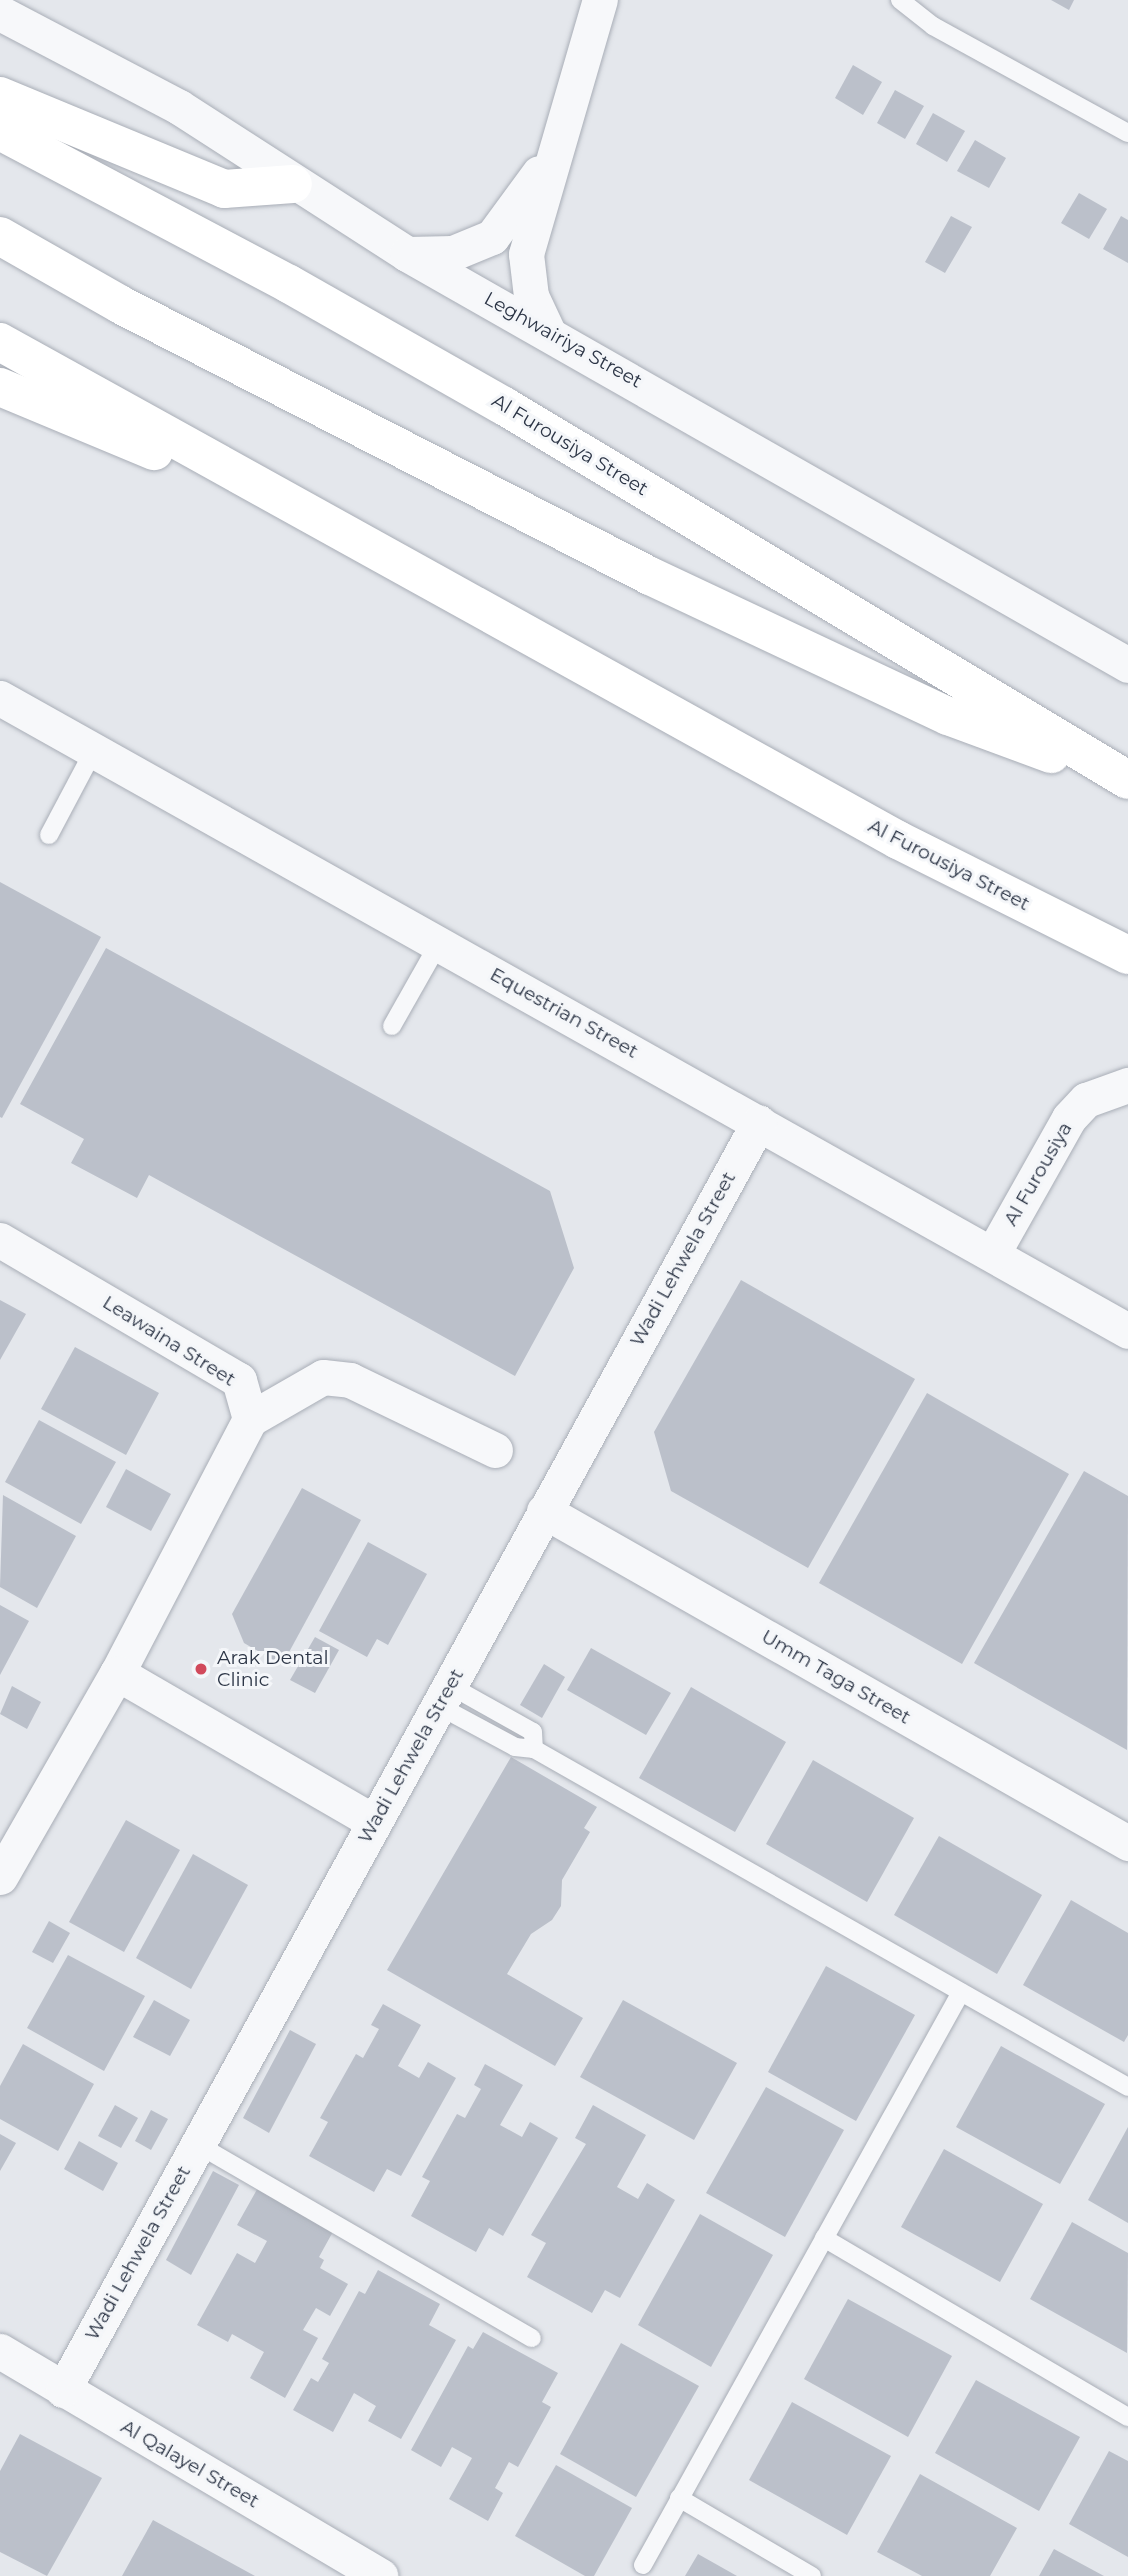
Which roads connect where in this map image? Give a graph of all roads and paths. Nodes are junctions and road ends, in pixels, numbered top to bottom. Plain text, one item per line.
1 (600, 0) edge
2 (900, 0) edge
3 (0, 13) edge
4 (0, 96) edge
5 (0, 131) edge
6 (1128, 133) edge
7 (555, 147) junction
8 (293, 184) junction
9 (0, 236) edge
10 (407, 254) junction
11 (547, 330) junction
12 (0, 342) edge
13 (0, 387) edge
14 (277, 498) junction
15 (1128, 665) edge
16 (0, 698) edge
17 (94, 750) junction
18 (1128, 782) edge
19 (49, 835) dead end
20 (439, 943) junction
21 (1128, 955) edge
22 (393, 1026) dead end
23 (1128, 1084) edge
24 (759, 1122) junction
25 (0, 1240) edge
26 (992, 1253) junction
27 (1128, 1331) edge
28 (250, 1419) junction
29 (495, 1450) dead end
30 (544, 1511) junction
31 (117, 1673) junction
32 (444, 1695) junction
33 (374, 1822) junction
34 (1128, 1843) edge
35 (0, 1877) edge
36 (961, 1993) junction
37 (1128, 2087) edge
38 (197, 2144) junction
39 (824, 2238) junction
40 (532, 2337) dead end
41 (0, 2351) edge
42 (62, 2390) junction
43 (1128, 2417) edge
44 (679, 2498) junction
45 (643, 2565) dead end
46 (376, 2575) edge
47 (812, 2576) edge

1 - 7 street
2 - 6 lane
3 - 8 street, Leghwairiya Street
4 - 8 highway
5 - 18 highway, Al Furousiya Street
7 - 10 street
7 - 11 street
8 - 10 street, Leghwairiya Street
9 - 18 highway
10 - 11 street, Leghwairiya Street
11 - 15 street, Leghwairiya Street
12 - 14 highway, Al Furousiya Street
13 - 14 highway
14 - 21 highway, Al Furousiya Street
16 - 17 street, Equestrian Street
17 - 19 lane
17 - 20 street, Equestrian Street
20 - 22 lane
20 - 24 street, Equestrian Street
23 - 26 street, Al Furousiya
24 - 26 street, Equestrian Street
24 - 30 street, Wadi Lehwela Street
25 - 28 street, Leawaina Street
26 - 27 street, Equestrian Street
28 - 29 street
28 - 31 street
30 - 32 street, Wadi Lehwela Street
30 - 34 street, Umm Taga Street
31 - 33 street
31 - 35 street
32 - 33 street, Wadi Lehwela Street
32 - 36 lane
33 - 38 street, Wadi Lehwela Street
36 - 37 lane
36 - 39 lane
38 - 40 lane
38 - 42 street, Wadi Lehwela Street
39 - 43 lane
39 - 44 lane
41 - 42 street, Al Qalayel Street
42 - 46 street, Al Qalayel Street
44 - 45 lane
44 - 47 lane

